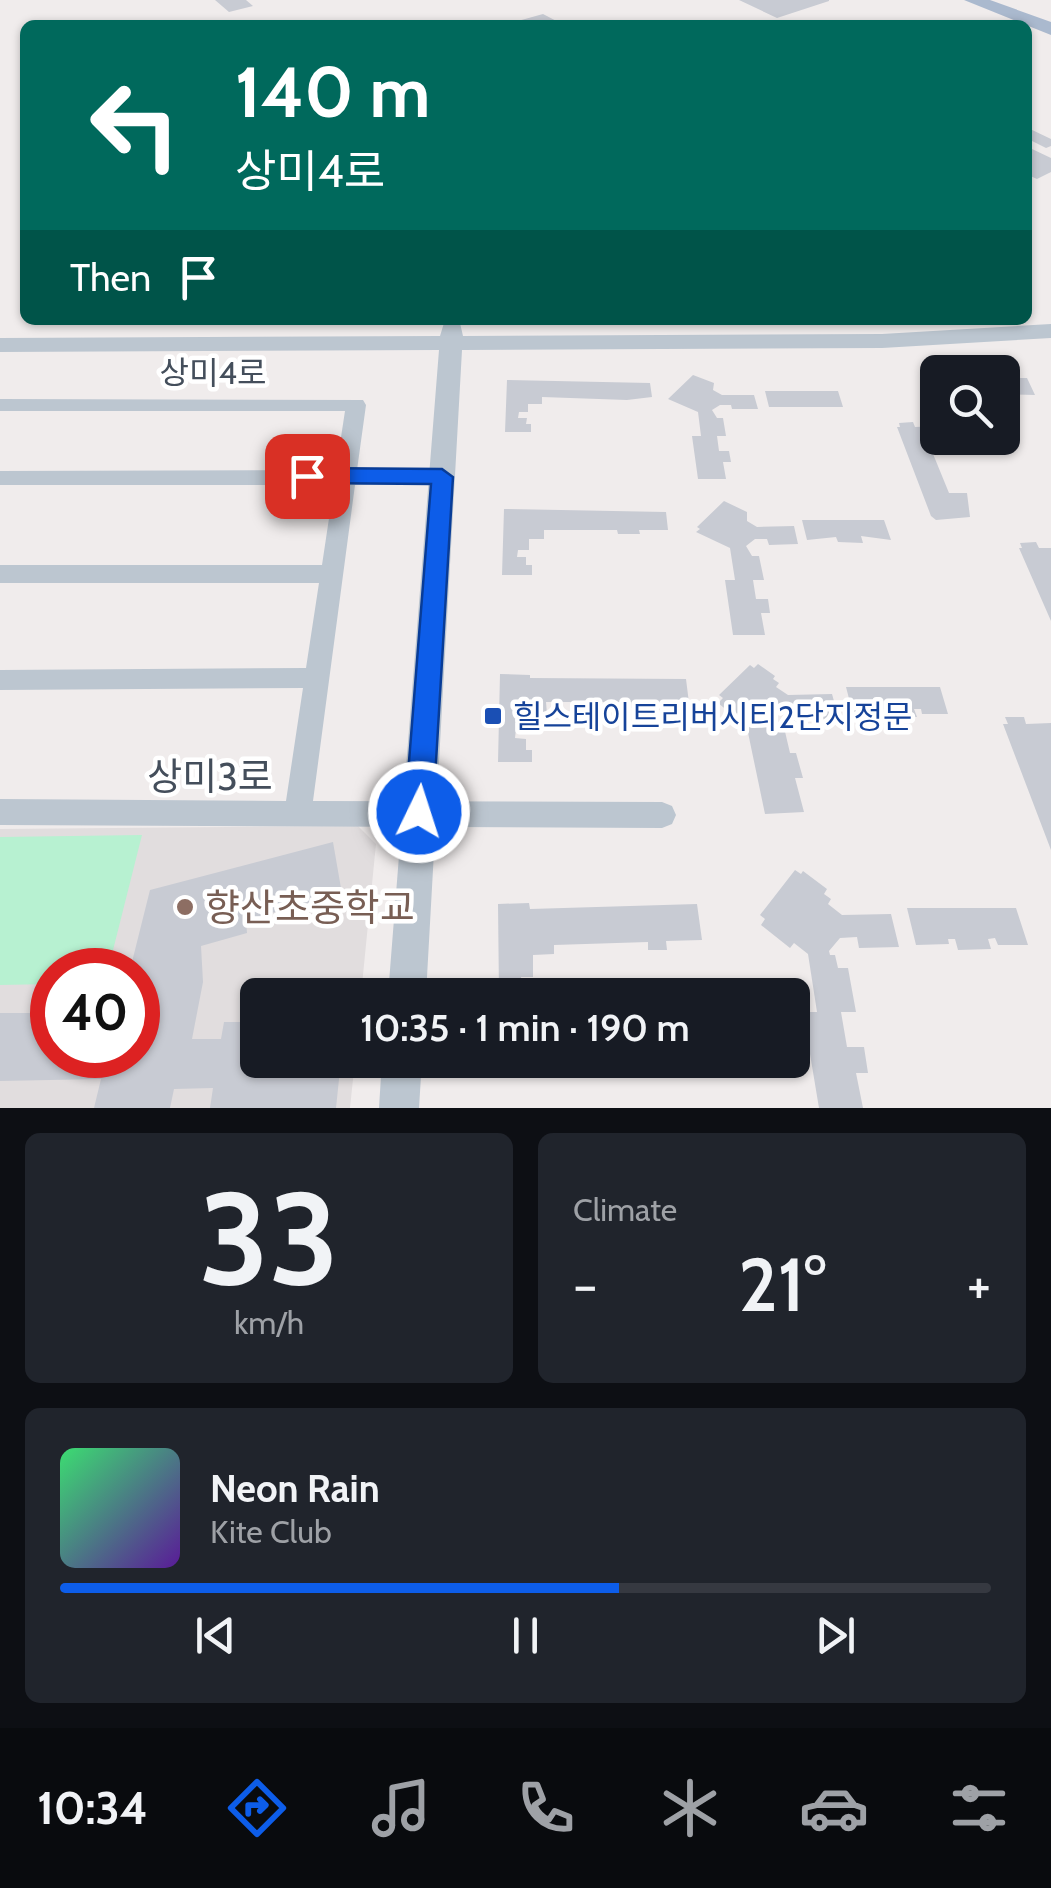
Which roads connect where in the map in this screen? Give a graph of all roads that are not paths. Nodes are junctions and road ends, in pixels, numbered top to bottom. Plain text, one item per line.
1 (998, 0) edge
2 (1017, 0) edge
3 (974, 1) edge
4 (1051, 11) edge
5 (1016, 20) edge
6 (1020, 20) edge
7 (1051, 20) edge
8 (895, 325) edge
9 (0, 328) edge
10 (1051, 331) edge
11 (452, 336) junction
12 (0, 345) edge
13 (0, 405) edge
14 (346, 475) junction
15 (442, 477) junction
16 (0, 478) edge
17 (0, 574) edge
18 (332, 574) junction
19 (317, 678) junction
20 (0, 680) edge
21 (0, 812) edge
22 (419, 812) junction
23 (298, 814) junction
24 (662, 815) dead end
25 (407, 978) edge
26 (401, 1078) edge
27 (399, 1108) edge

1 - 7 main road
2 - 4 main road
3 - 5 main road
3 - 6 main road
8 - 11 street
9 - 11 street
10 - 11 street
11 - 12 street
11 - 15 street
13 - 14 street, 상미4로
14 - 15 street
14 - 16 street
14 - 18 street, 상미4로
15 - 22 street
17 - 18 street
18 - 19 street, 상미4로
19 - 20 street
19 - 23 street, 상미4로
21 - 23 street, 상미3로
22 - 23 street, 상미3로
22 - 24 street, 상미3로
22 - 25 street
26 - 27 street

